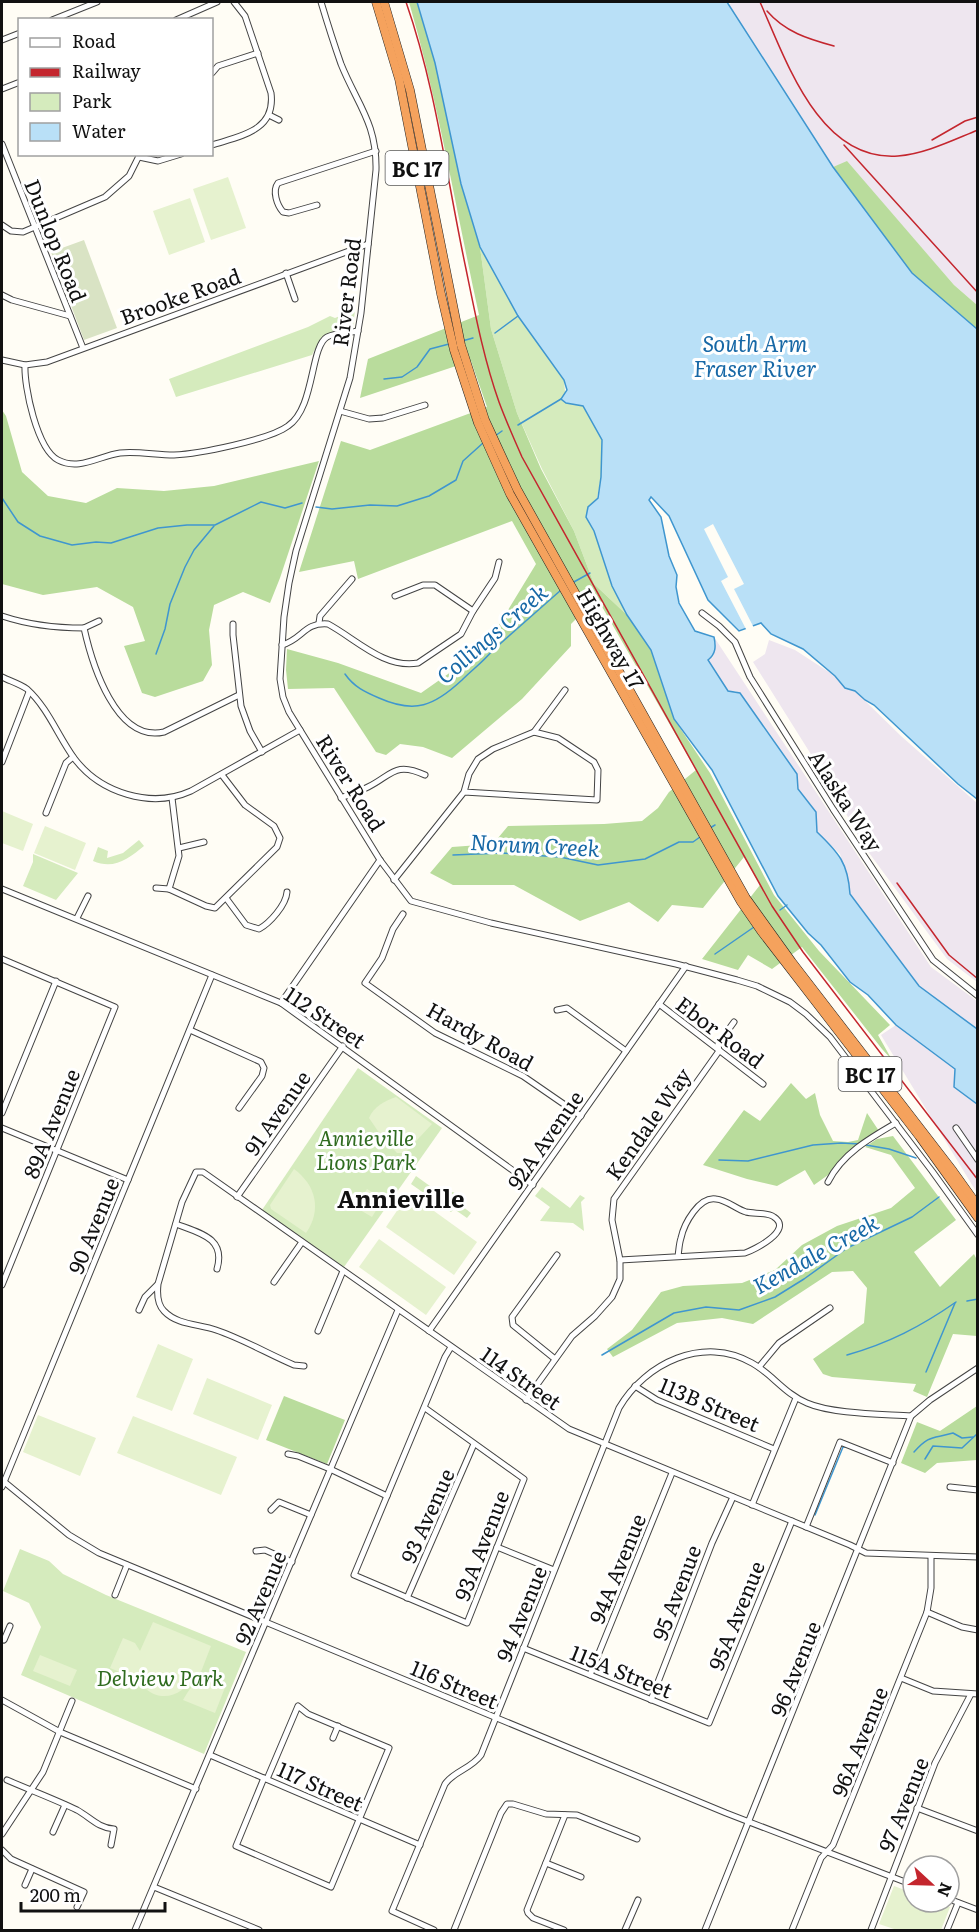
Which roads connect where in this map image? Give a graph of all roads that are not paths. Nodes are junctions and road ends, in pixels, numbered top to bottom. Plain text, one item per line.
1 (97, 2) edge
2 (217, 2) edge
3 (234, 2) edge
4 (321, 2) edge
5 (376, 2) edge
6 (384, 2) edge
7 (57, 18) edge
8 (181, 18) edge
9 (18, 34) edge
10 (2, 40) edge
11 (258, 53) junction
12 (213, 72) edge
13 (18, 83) edge
14 (2, 89) edge
15 (269, 115) junction
16 (279, 120) dead end
17 (2, 144) edge
18 (213, 145) edge
19 (376, 151) junction
20 (140, 156) edge
21 (175, 156) edge
22 (317, 205) dead end
23 (2, 225) edge
24 (35, 228) junction
25 (368, 244) junction
26 (286, 273) junction
27 (2, 296) edge
28 (295, 299) dead end
29 (70, 316) junction
30 (358, 332) junction
31 (454, 335) junction
32 (83, 348) junction
33 (2, 360) edge
34 (25, 365) junction
35 (425, 405) dead end
36 (340, 411) junction
37 (499, 562) dead end
38 (352, 579) dead end
39 (395, 596) dead end
40 (473, 611) junction
41 (702, 613) dead end
42 (2, 616) edge
43 (99, 621) dead end
44 (319, 623) junction
45 (233, 624) dead end
46 (84, 628) junction
47 (282, 645) junction
48 (2, 677) edge
49 (565, 690) dead end
50 (29, 692) junction
51 (239, 695) junction
52 (300, 730) junction
53 (534, 732) junction
54 (262, 752) junction
55 (73, 757) junction
56 (2, 762) edge
57 (222, 775) junction
58 (425, 775) dead end
59 (464, 792) junction
60 (172, 798) junction
61 (341, 798) junction
62 (46, 813) dead end
63 (204, 842) dead end
64 (179, 848) junction
65 (380, 860) junction
66 (394, 880) junction
67 (156, 888) dead end
68 (2, 889) edge
69 (169, 889) junction
70 (287, 892) dead end
71 (87, 896) dead end
72 (226, 898) junction
73 (403, 914) dead end
74 (77, 918) junction
75 (763, 929) junction
76 (2, 959) edge
77 (686, 966) junction
78 (212, 975) junction
79 (56, 981) junction
80 (978, 996) edge
81 (281, 1003) junction
82 (659, 1005) junction
83 (557, 1010) dead end
84 (734, 1022) dead end
85 (190, 1030) junction
86 (343, 1046) junction
87 (626, 1051) junction
88 (719, 1051) junction
89 (763, 1084) dead end
90 (239, 1108) dead end
91 (2, 1113) edge
92 (580, 1116) junction
93 (896, 1123) junction
94 (2, 1128) edge
95 (956, 1128) dead end
96 (57, 1150) junction
97 (978, 1160) edge
98 (128, 1180) junction
99 (828, 1182) dead end
100 (533, 1185) junction
101 (237, 1197) junction
102 (978, 1206) edge
103 (978, 1218) edge
104 (176, 1224) junction
105 (978, 1235) edge
106 (302, 1242) junction
107 (557, 1255) dead end
108 (678, 1256) junction
109 (620, 1260) junction
110 (217, 1269) dead end
111 (343, 1271) junction
112 (274, 1282) dead end
113 (158, 1284) junction
114 (2, 1285) edge
115 (830, 1308) dead end
116 (139, 1310) dead end
117 (398, 1310) junction
118 (318, 1331) dead end
119 (429, 1331) junction
120 (451, 1347) junction
121 (555, 1359) junction
122 (304, 1366) dead end
123 (759, 1367) junction
124 (978, 1368) edge
125 (635, 1386) junction
126 (796, 1398) junction
127 (526, 1400) junction
128 (425, 1408) junction
129 (911, 1416) junction
130 (474, 1444) junction
131 (604, 1445) junction
132 (774, 1449) junction
133 (288, 1454) dead end
134 (893, 1463) junction
135 (330, 1469) junction
136 (672, 1473) junction
137 (2, 1483) edge
138 (950, 1487) dead end
139 (978, 1490) edge
140 (387, 1496) junction
141 (733, 1497) junction
142 (752, 1505) junction
143 (271, 1510) dead end
144 (311, 1515) junction
145 (792, 1521) junction
146 (806, 1527) junction
147 (497, 1547) junction
148 (858, 1549) junction
149 (256, 1551) dead end
150 (931, 1556) junction
151 (978, 1557) edge
152 (292, 1562) junction
153 (127, 1565) junction
154 (554, 1570) junction
155 (115, 1594) dead end
156 (407, 1598) junction
157 (927, 1612) junction
158 (266, 1622) junction
159 (10, 1626) dead end
160 (978, 1630) edge
161 (2, 1639) edge
162 (523, 1648) junction
163 (590, 1675) junction
164 (901, 1678) junction
165 (974, 1694) edge
166 (2, 1700) edge
167 (651, 1700) junction
168 (72, 1701) dead end
169 (496, 1718) junction
170 (709, 1723) joint
171 (338, 1726) junction
172 (60, 1732) junction
173 (333, 1738) dead end
174 (210, 1755) junction
175 (266, 1778) junction
176 (7, 1780) dead end
177 (195, 1789) junction
178 (32, 1791) junction
179 (65, 1805) junction
180 (917, 1808) junction
181 (565, 1815) junction
182 (359, 1820) junction
183 (749, 1822) junction
184 (978, 1831) edge
185 (53, 1832) dead end
186 (2, 1834) edge
187 (637, 1839) dead end
188 (111, 1845) dead end
189 (420, 1845) junction
190 (2, 1850) edge
191 (826, 1852) junction
192 (546, 1863) junction
193 (32, 1869) junction
194 (891, 1876) junction
195 (581, 1877) dead end
196 (901, 1880) edge
197 (25, 1885) dead end
198 (154, 1887) junction
199 (638, 1900) dead end
200 (961, 1904) edge
201 (77, 1907) dead end
202 (978, 1910) edge
203 (954, 1914) edge
204 (135, 1930) edge
205 (259, 1930) edge
206 (434, 1930) edge
207 (454, 1930) edge
208 (564, 1930) edge
209 (625, 1930) edge
210 (705, 1930) edge
211 (792, 1930) edge
212 (871, 1930) edge
213 (947, 1930) edge

1 - 7 street
2 - 8 street
3 - 11 street
4 - 19 street, River Road
5 - 31 highway, Highway 17 / BC 17
6 - 31 highway, Highway 17 / BC 17
9 - 10 street
11 - 12 street
11 - 15 street
13 - 14 street
15 - 16 street
15 - 18 street
17 - 24 street, Dunlop Road
19 - 22 street
19 - 25 street, River Road
20 - 21 street
20 - 24 street
23 - 24 street
24 - 29 street, Dunlop Road
25 - 26 street, Brooke Road
25 - 30 street, River Road
26 - 28 street
26 - 32 street, Brooke Road
27 - 29 street
29 - 32 street, Dunlop Road
30 - 34 street
30 - 36 street, River Road
31 - 75 highway, Highway 17 / BC 17
32 - 34 street, Brooke Road
33 - 34 street, Brooke Road
35 - 36 street
36 - 47 street, River Road
37 - 40 street
38 - 44 street
39 - 40 street
40 - 44 street
41 - 80 street, Alaska Way
42 - 46 street
43 - 46 street
44 - 47 street
45 - 51 street
46 - 51 street
47 - 52 street, River Road
48 - 50 street
49 - 53 street
50 - 55 street
50 - 56 street
51 - 54 street
52 - 54 street
52 - 61 street, River Road
53 - 59 street
53 - 59 street
54 - 57 street
55 - 60 street
55 - 62 street
57 - 60 street
57 - 72 street
58 - 61 street
59 - 66 street
60 - 64 street
61 - 65 street, River Road
63 - 64 street
64 - 69 street
65 - 66 street, River Road
65 - 81 street
66 - 77 street, River Road
67 - 69 street
68 - 74 street, 112 Street
69 - 72 street
70 - 72 street
71 - 74 street
73 - 92 street, Hardy Road
74 - 78 street, 112 Street
75 - 102 highway, Highway 17 / BC 17
75 - 103 highway, Highway 17 / BC 17
76 - 79 street
77 - 82 street, 92A Avenue
77 - 93 street, River Road
78 - 81 street, 112 Street
78 - 85 street, 90 Avenue
79 - 91 street
79 - 96 street, 89A Avenue
81 - 86 street, 112 Street
82 - 87 street, 92A Avenue
82 - 88 street, Ebor Road
83 - 87 street
84 - 88 street, Kendale Way
85 - 90 street
85 - 98 street, 90 Avenue
86 - 100 street, 112 Street
86 - 101 street, 91 Avenue
87 - 92 street, 92A Avenue
88 - 89 street, Ebor Road
88 - 109 street, Kendale Way
92 - 100 street, 92A Avenue
93 - 99 street
93 - 105 street, River Road
94 - 96 street
95 - 97 street
96 - 98 street
96 - 114 street, 89A Avenue
98 - 137 street, 90 Avenue
100 - 119 street, 92A Avenue
101 - 104 street, 114 Street
101 - 106 street, 114 Street
104 - 110 street
104 - 113 street
106 - 111 street, 114 Street
106 - 112 street
107 - 121 street
108 - 108 street
108 - 109 street
109 - 121 street, Kendale Way
111 - 117 street, 114 Street
111 - 118 street
113 - 116 street
113 - 122 street
115 - 123 street
117 - 119 street, 114 Street
117 - 135 street, 92 Avenue
119 - 120 street, 114 Street
120 - 127 street, 114 Street
120 - 128 street
121 - 127 street, Kendale Way
123 - 125 street, 94 Avenue
123 - 126 street, 94 Avenue
124 - 129 street
125 - 131 street, 94 Avenue
125 - 132 street, 113B Street
126 - 129 street
126 - 132 street
127 - 131 street, 114 Street
128 - 130 street
128 - 140 street
129 - 134 street, 96 Avenue
130 - 147 street, 93A Avenue
130 - 156 street, 93 Avenue
131 - 136 street, 114 Street
131 - 154 street, 94 Avenue
132 - 142 street
133 - 135 street
134 - 146 street
134 - 148 street, 96 Avenue
135 - 140 street
135 - 144 street, 92 Avenue
136 - 141 street, 114 Street
136 - 163 street, 94A Avenue
137 - 153 street, 116 Street
138 - 139 street
140 - 156 street
141 - 142 street, 114 Street
141 - 167 street, 95 Avenue
142 - 145 street, 114 Street
143 - 144 street
144 - 152 street, 92 Avenue
145 - 146 street, 114 Street
145 - 170 street, 95A Avenue
146 - 148 street, 114 Street
147 - 154 street
147 - 156 street, 93A Avenue
148 - 150 street, 114 Street
148 - 183 street, 96 Avenue
149 - 152 street
150 - 151 street, 114 Street
150 - 157 street, 96A Avenue
152 - 158 street, 92 Avenue
153 - 155 street
153 - 158 street, 116 Street
154 - 162 street, 94 Avenue
157 - 160 street
157 - 164 street, 96A Avenue
158 - 169 street, 116 Street
158 - 174 street, 92 Avenue
159 - 161 street
162 - 163 street, 115A Street
162 - 169 street, 94 Avenue
163 - 167 street, 115A Street
164 - 165 street
164 - 191 street, 96A Avenue
165 - 180 street, 97 Avenue
166 - 172 street
167 - 170 street, 115A Street
168 - 172 street
169 - 183 street, 116 Street
169 - 189 street, 94 Avenue
171 - 173 street
171 - 175 street
171 - 182 street
172 - 177 street
172 - 178 street
174 - 175 street, 117 Street
174 - 177 street, 92 Avenue
175 - 182 street, 117 Street
175 - 182 street
176 - 178 street
177 - 198 street, 92 Avenue
178 - 179 street
178 - 186 street
179 - 185 street
179 - 188 street
180 - 184 street
180 - 194 street, 97 Avenue
181 - 187 street
181 - 192 street
181 - 207 street
182 - 189 street, 117 Street
183 - 191 street, 116 Street
183 - 210 street, 96 Avenue
189 - 206 street, 94 Avenue
190 - 193 street
191 - 194 street, 116 Street
191 - 211 street, 96A Avenue
192 - 195 street
192 - 208 street
193 - 197 street
193 - 201 street
194 - 196 street, 116 Street
194 - 212 street, 97 Avenue
198 - 204 street, 92 Avenue
198 - 205 street
199 - 209 street
200 - 202 street
203 - 213 street

